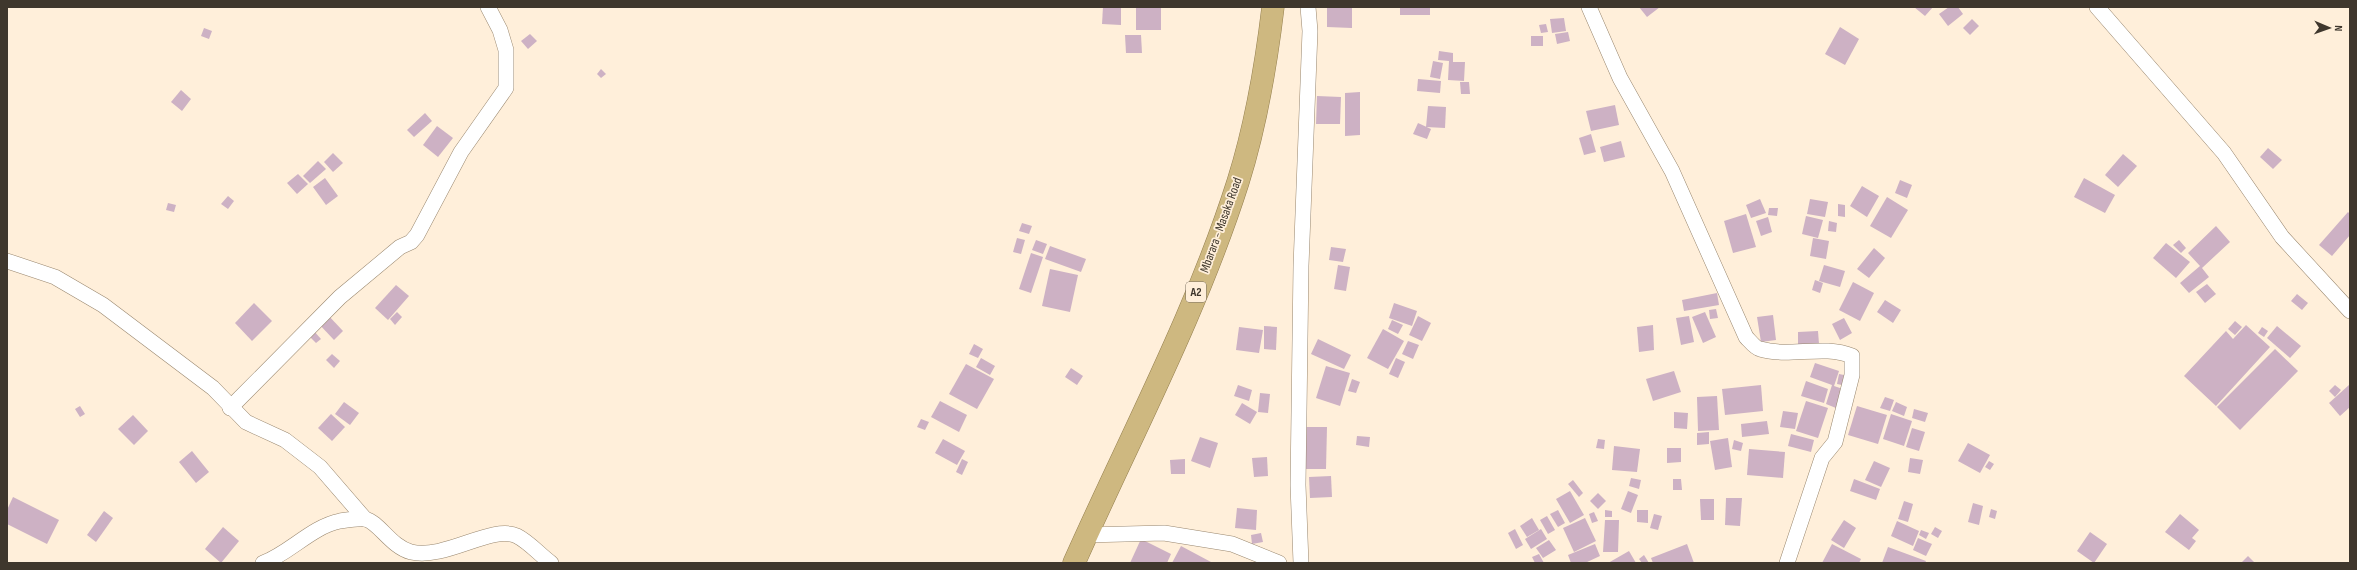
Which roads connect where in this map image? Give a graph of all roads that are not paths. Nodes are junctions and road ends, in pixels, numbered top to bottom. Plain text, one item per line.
1 (488, 7) edge
2 (1273, 7) edge
3 (1308, 7) edge
4 (1589, 7) edge
5 (2097, 7) edge
6 (7, 261) edge
7 (2350, 311) edge
8 (230, 408) junction
9 (365, 519) junction
10 (1086, 535) junction
11 (263, 563) edge
12 (551, 563) edge
13 (1074, 563) edge
14 (1280, 563) edge
15 (1301, 563) edge
16 (1787, 563) edge

1 - 8 street
2 - 10 highway, Mbarara - Masaka Road / A2
3 - 15 street
4 - 16 street
5 - 7 street
6 - 8 street
8 - 9 street
9 - 11 street
9 - 12 street
10 - 13 highway, Mbarara - Masaka Road / A2
10 - 14 street

